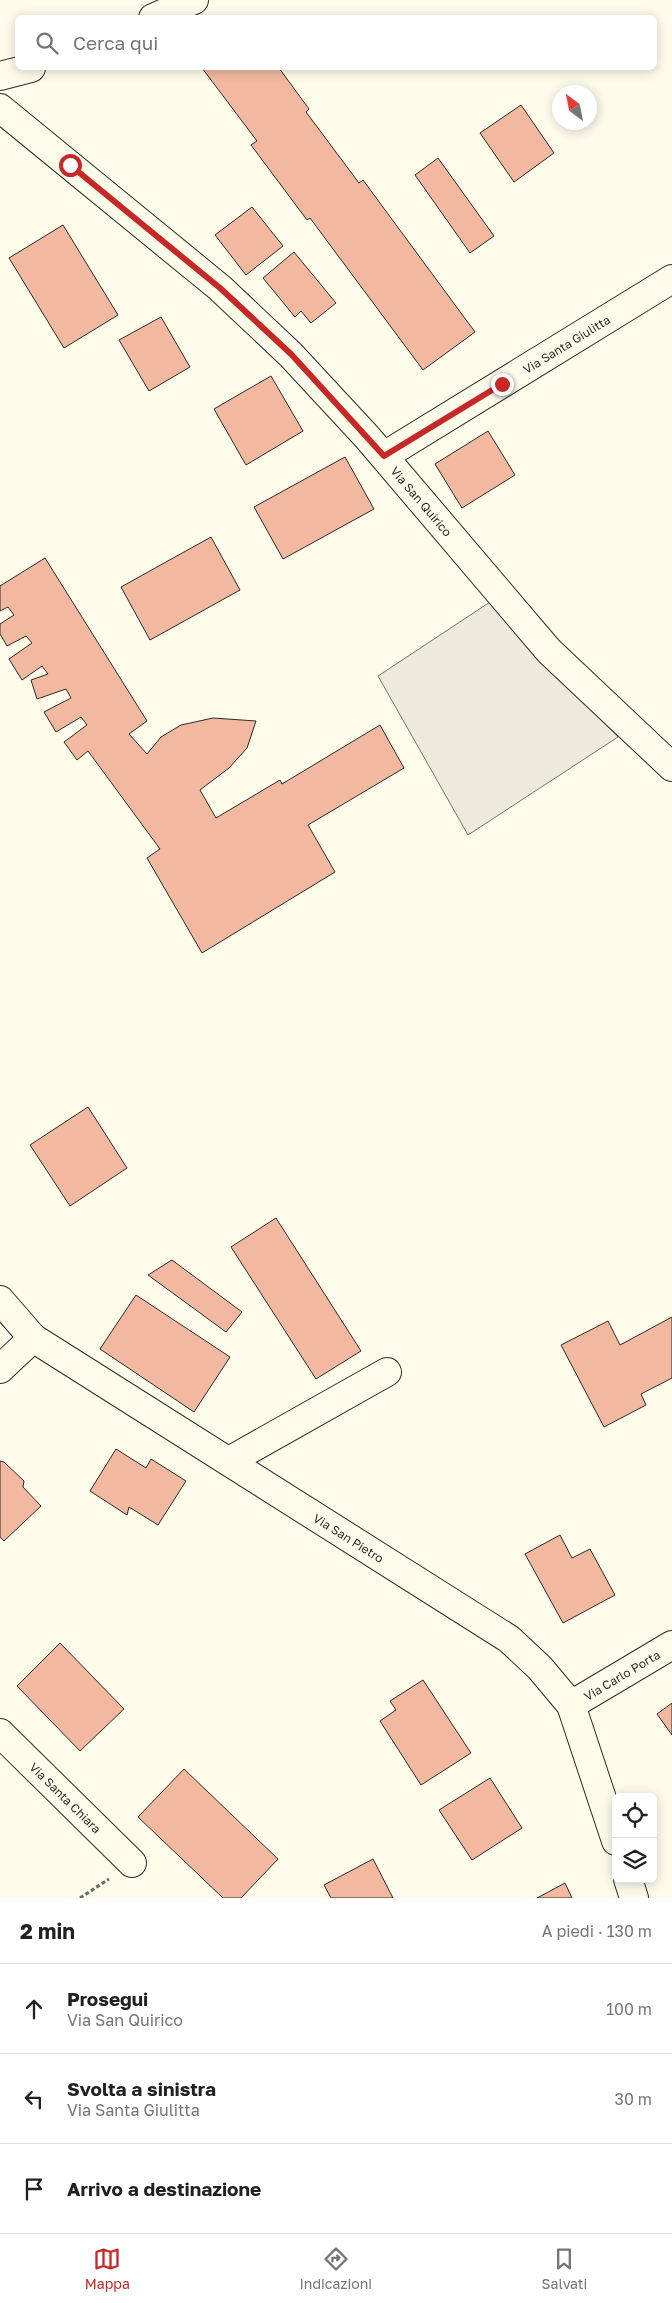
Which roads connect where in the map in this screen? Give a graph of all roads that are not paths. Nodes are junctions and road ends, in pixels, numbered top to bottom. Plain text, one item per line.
1 (194, 0) edge
2 (160, 15) edge
3 (24, 70) edge
4 (0, 76) edge
5 (0, 108) edge
6 (672, 279) edge
7 (384, 456) junction
8 (672, 767) edge
9 (0, 1300) edge
10 (33, 1338) junction
11 (0, 1369) edge
12 (387, 1372) dead end
13 (229, 1461) junction
14 (672, 1645) edge
15 (572, 1705) junction
16 (0, 1733) edge
17 (615, 1838) edge
18 (132, 1863) dead end
19 (629, 1883) edge
20 (634, 1898) edge

1 - 2 street
3 - 4 street
5 - 7 street, Via San Quirico
6 - 7 street, Via Santa Giulitta
7 - 8 street, Via San Quirico
9 - 10 street, Via San Pietro
10 - 11 street
10 - 13 street, Via San Pietro
12 - 13 street
13 - 15 street, Via San Pietro
14 - 15 street, Via Carlo Porta
15 - 17 street, Via San Pietro
16 - 18 street, Via Santa Chiara
19 - 20 street

